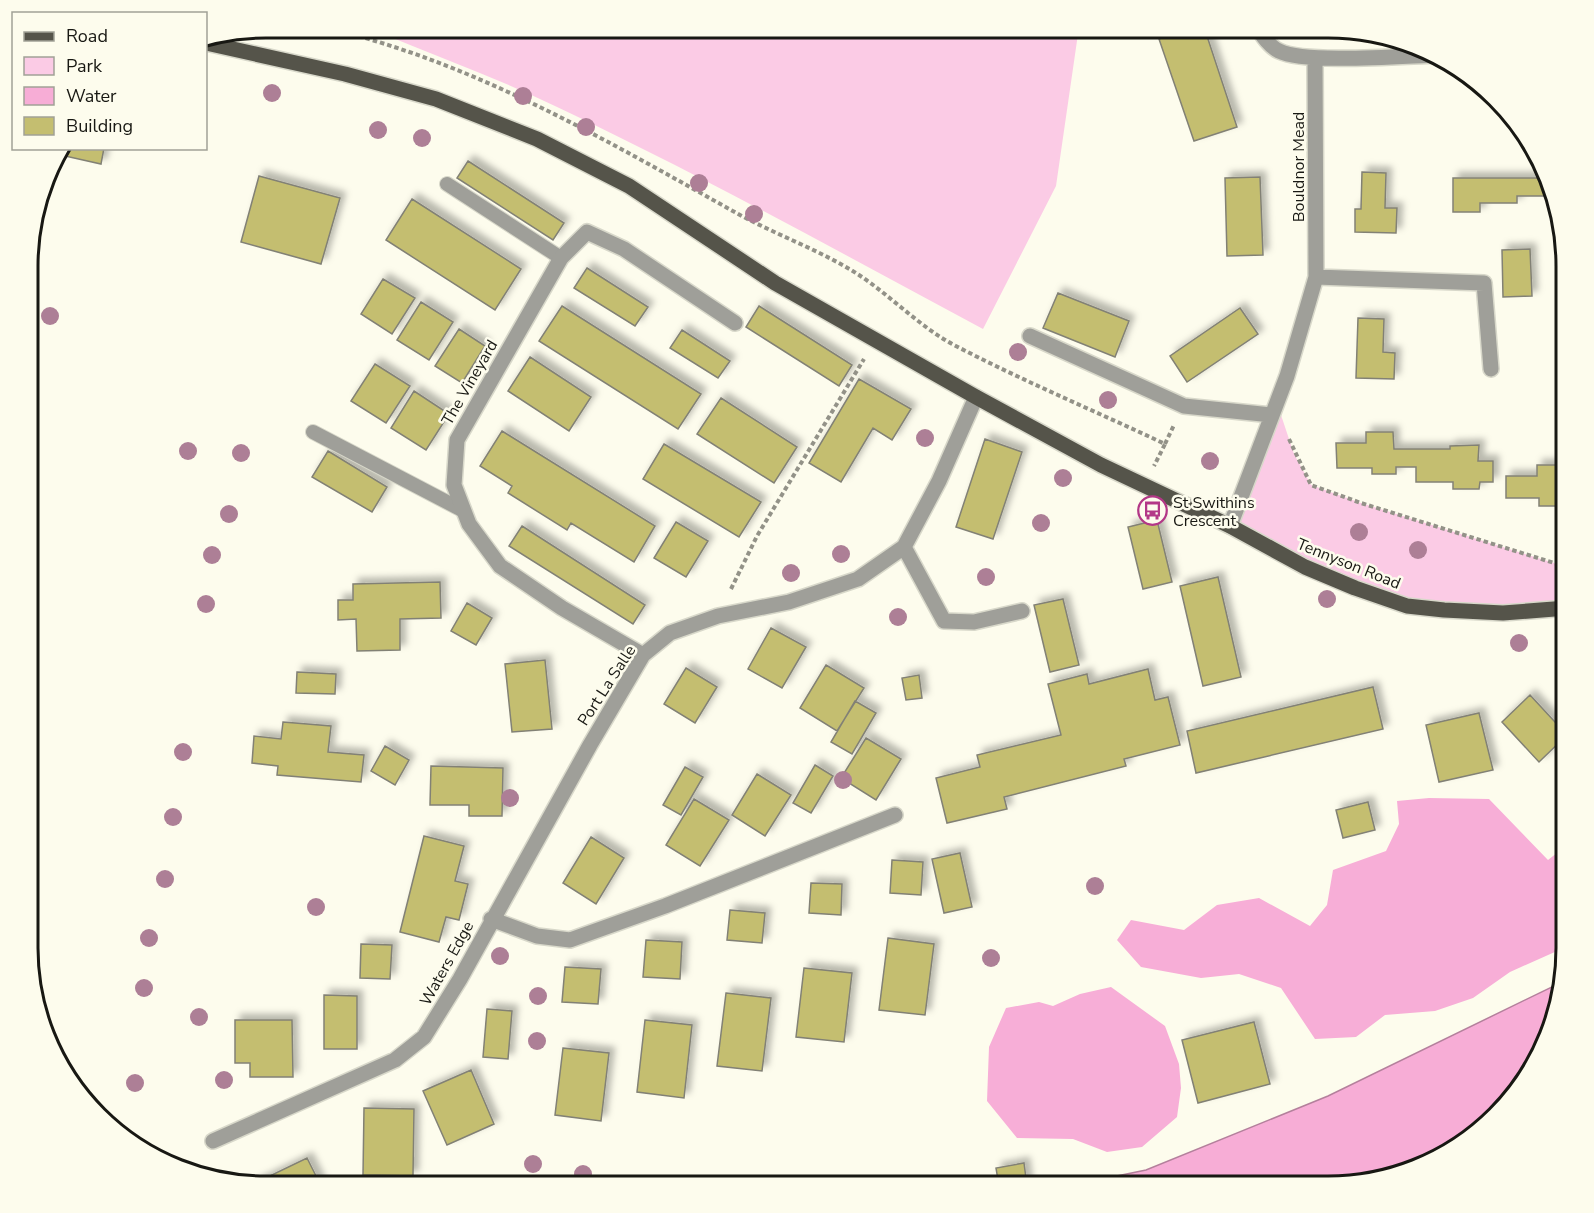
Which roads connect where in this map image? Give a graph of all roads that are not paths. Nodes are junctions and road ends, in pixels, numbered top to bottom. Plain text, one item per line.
1 (1265, 38) edge
2 (211, 44) edge
3 (1417, 55) edge
4 (1315, 58) junction
5 (447, 184) dead end
6 (561, 258) junction
7 (1316, 277) junction
8 (735, 323) dead end
9 (1030, 336) dead end
10 (1491, 369) dead end
11 (976, 397) junction
12 (1275, 409) junction
13 (313, 432) dead end
14 (464, 511) junction
15 (1230, 526) junction
16 (904, 548) junction
17 (1556, 609) edge
18 (1022, 611) dead end
19 (643, 655) junction
20 (895, 815) dead end
21 (491, 918) junction
22 (213, 1141) dead end

1 - 4 street
2 - 11 main road, Tennyson Road
3 - 4 street
4 - 7 street, Bouldnor Mead
5 - 6 lane
6 - 8 street, The Vineyard
6 - 14 street, The Vineyard
7 - 10 street
7 - 12 street
9 - 12 street
11 - 15 main road, Tennyson Road
11 - 16 street, Port La Salle
12 - 15 street
13 - 14 lane
14 - 19 street, The Vineyard
15 - 17 main road, Tennyson Road
16 - 18 street
16 - 19 street, Port La Salle
19 - 21 street, Port La Salle
20 - 21 street, Waters Edge
21 - 22 street, Waters Edge

